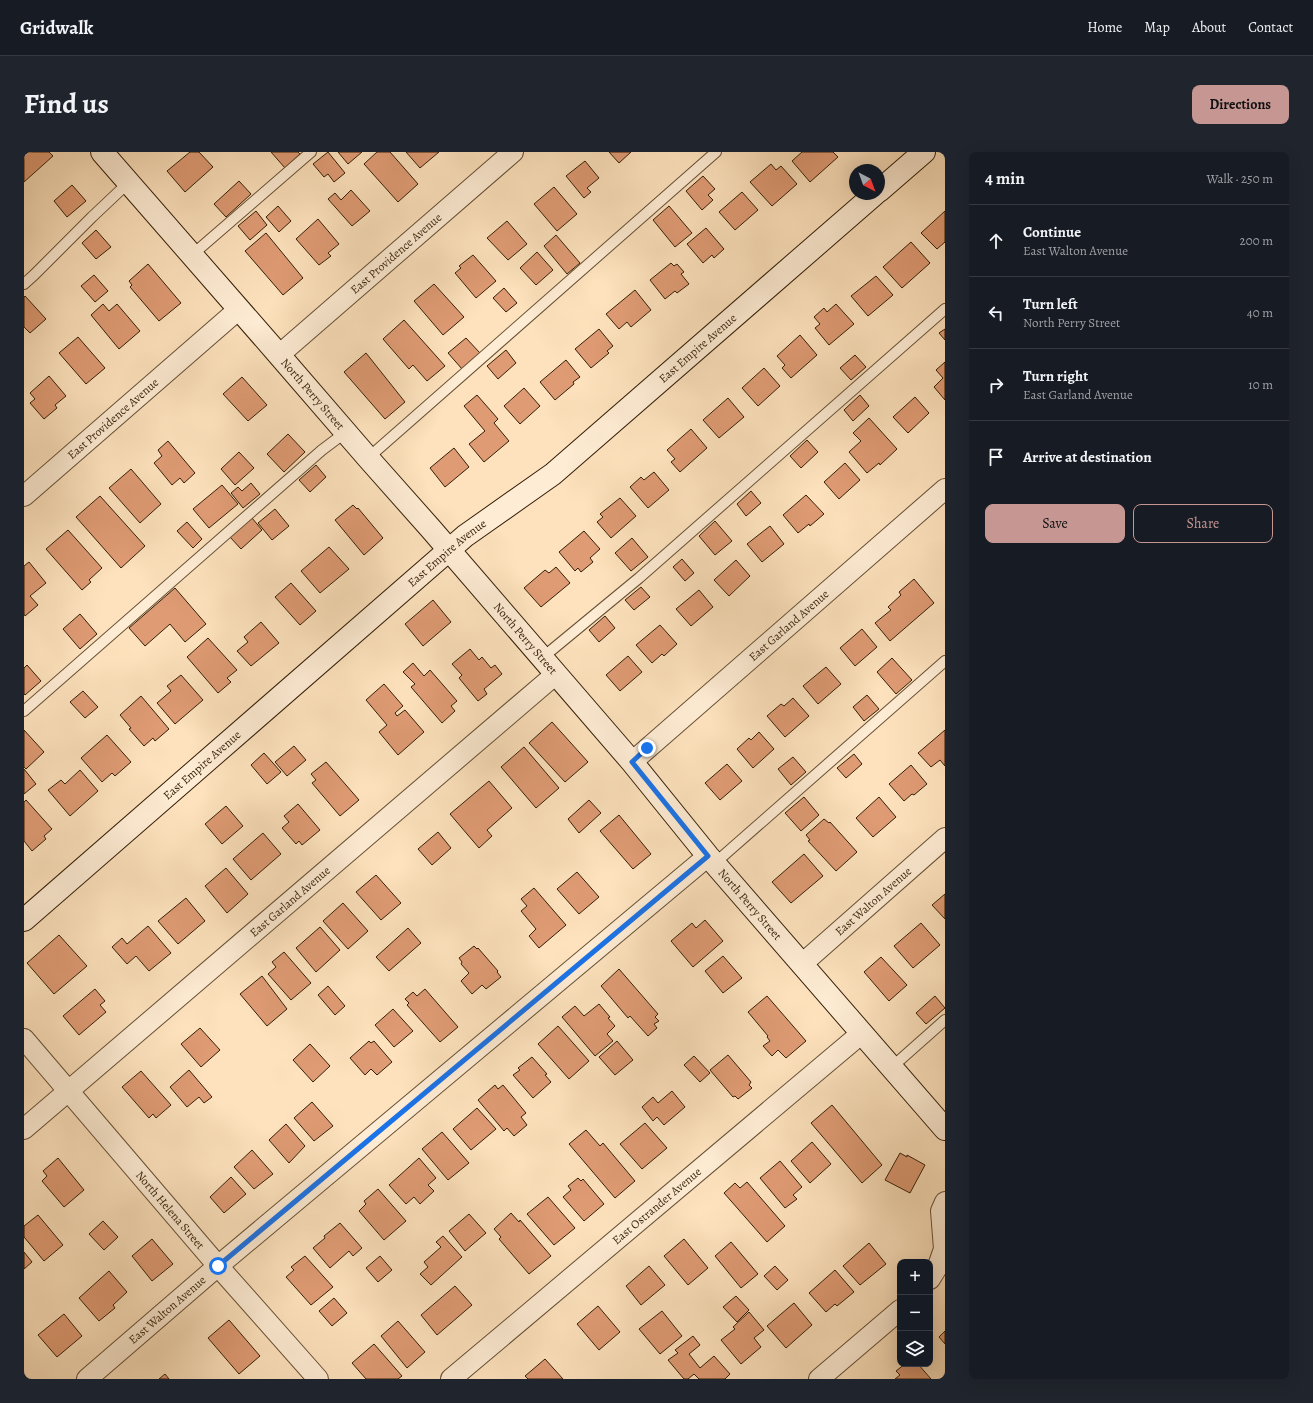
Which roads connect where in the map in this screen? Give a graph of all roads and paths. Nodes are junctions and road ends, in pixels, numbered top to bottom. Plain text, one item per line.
1 (311, 152) edge
2 (512, 152) edge
3 (716, 152) edge
4 (924, 152) edge
5 (107, 154) edge
6 (128, 183) junction
7 (885, 186) edge
8 (868, 200) edge
9 (192, 255) junction
10 (24, 284) edge
11 (239, 309) junction
12 (945, 309) edge
13 (279, 355) junction
14 (346, 432) junction
15 (368, 458) junction
16 (945, 489) edge
17 (24, 496) edge
18 (450, 550) junction
19 (945, 661) edge
20 (549, 666) junction
21 (24, 711) edge
22 (632, 762) junction
23 (945, 838) edge
24 (712, 860) junction
25 (24, 920) edge
26 (802, 964) junction
27 (945, 1020) edge
28 (862, 1033) junction
29 (24, 1039) edge
30 (892, 1067) junction
31 (69, 1091) junction
32 (24, 1129) edge
33 (945, 1129) edge
34 (945, 1202) edge
35 (218, 1266) junction
36 (933, 1274) edge
37 (897, 1313) edge
38 (87, 1379) edge
39 (318, 1379) edge
40 (451, 1379) edge
41 (819, 1379) edge

1 - 9 lane
2 - 13 street, East Providence Avenue
3 - 15 lane
4 - 7 street
5 - 6 street, North Perry Street
6 - 9 street, North Perry Street
6 - 10 lane
8 - 18 street, East Empire Avenue
9 - 11 street, North Perry Street
11 - 13 street, North Perry Street
11 - 17 street, East Providence Avenue
12 - 20 lane
13 - 14 street, North Perry Street
14 - 15 street, North Perry Street
14 - 21 lane
15 - 18 street, North Perry Street
16 - 22 street, East Garland Avenue
18 - 20 street, North Perry Street
18 - 25 street, East Empire Avenue
19 - 24 lane
20 - 22 street, North Perry Street
20 - 31 street, East Garland Avenue
22 - 24 street, North Perry Street
23 - 26 street, East Walton Avenue
24 - 26 street, North Perry Street
24 - 35 street, East Walton Avenue
26 - 28 street, North Perry Street
27 - 30 lane
28 - 30 street, North Perry Street
28 - 40 street, East Ostrander Avenue
29 - 31 street, North Helena Street
30 - 33 street, North Perry Street
31 - 32 street, East Garland Avenue
31 - 35 street, North Helena Street
34 - 36 street
35 - 38 street, East Walton Avenue
35 - 39 street, North Helena Street
37 - 41 street

